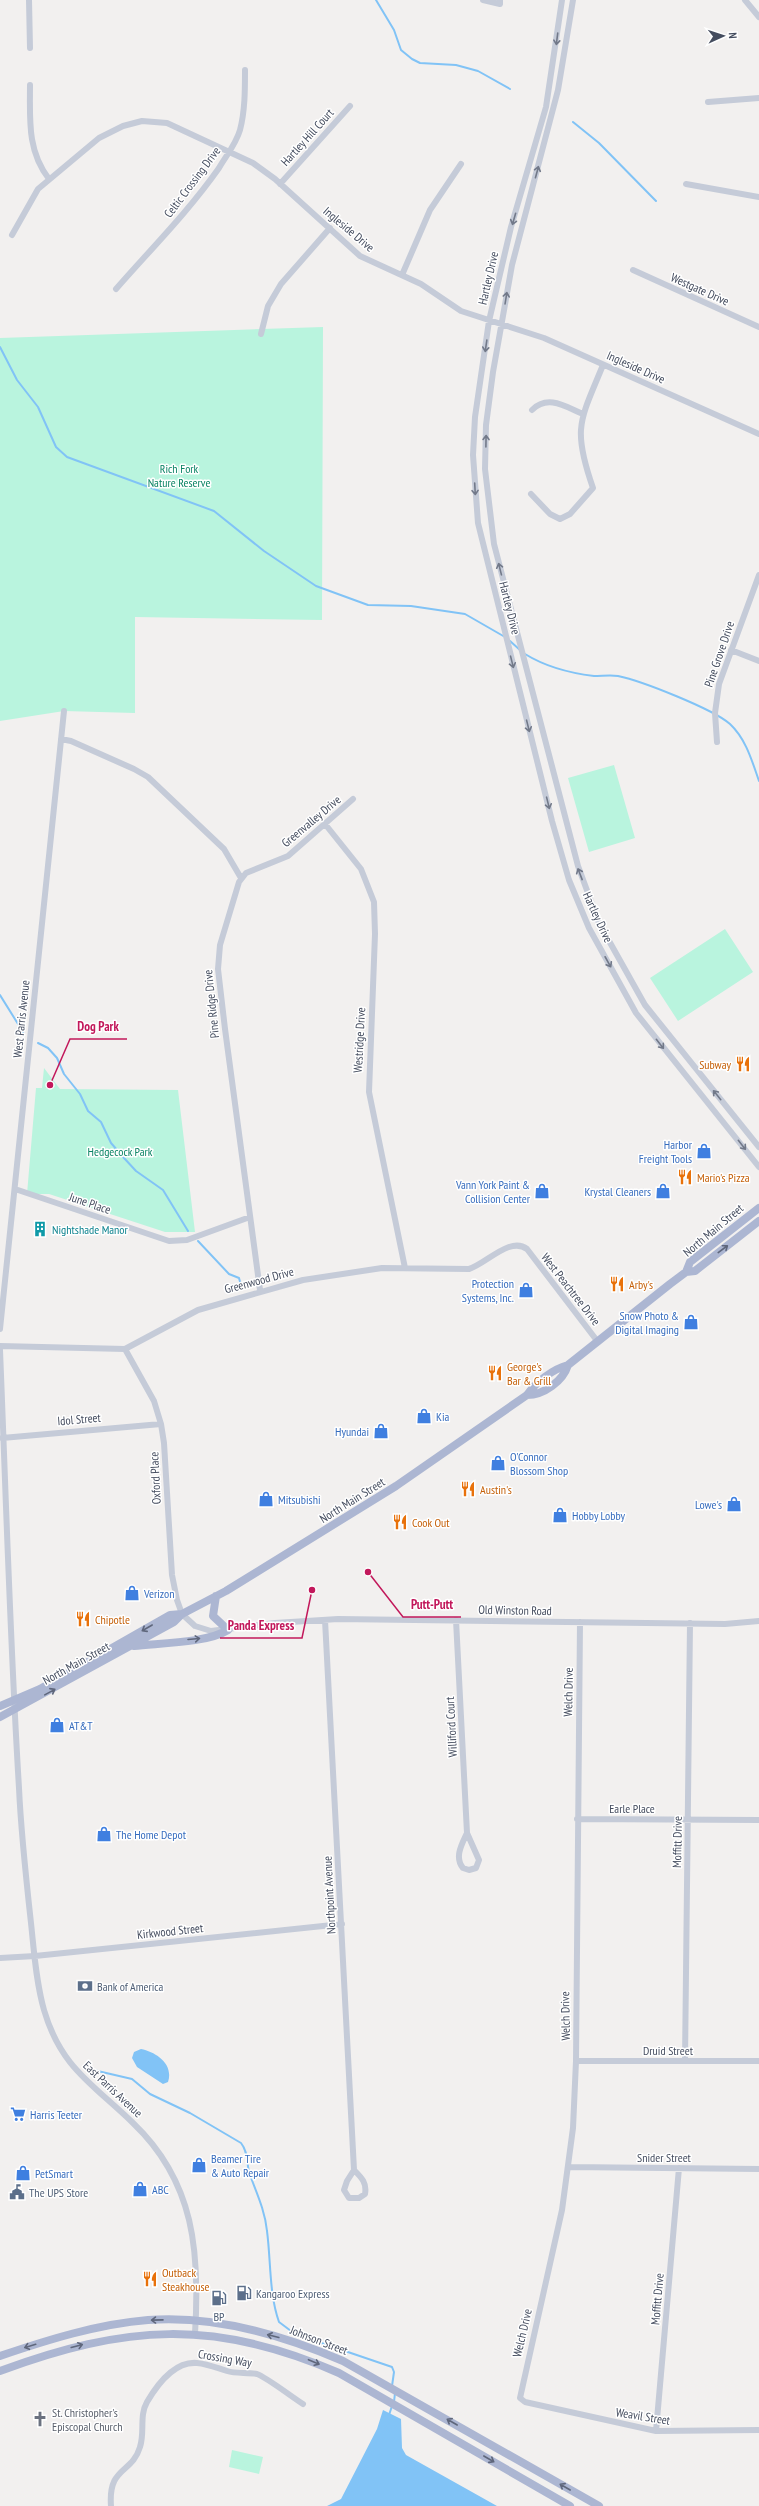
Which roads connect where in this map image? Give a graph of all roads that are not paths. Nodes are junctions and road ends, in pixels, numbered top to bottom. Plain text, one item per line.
1 (30, 0) edge
2 (483, 0) edge
3 (500, 0) edge
4 (562, 0) edge
5 (573, 0) edge
6 (745, 0) edge
7 (759, 17) edge
8 (30, 48) dead end
9 (245, 70) dead end
10 (30, 85) dead end
11 (759, 98) edge
12 (708, 102) dead end
13 (350, 106) dead end
14 (230, 151) junction
15 (461, 164) dead end
16 (49, 179) junction
17 (280, 184) junction
18 (686, 184) dead end
19 (759, 197) edge
20 (330, 228) junction
21 (12, 235) dead end
22 (633, 270) dead end
23 (402, 275) junction
24 (116, 289) dead end
25 (489, 321) junction
26 (502, 325) junction
27 (759, 327) edge
28 (262, 334) dead end
29 (603, 365) junction
30 (532, 410) dead end
31 (583, 414) junction
32 (759, 434) edge
33 (531, 494) dead end
34 (759, 575) edge
35 (731, 650) junction
36 (759, 661) edge
37 (64, 711) dead end
38 (61, 739) junction
39 (717, 742) dead end
40 (353, 799) dead end
41 (325, 824) junction
42 (241, 878) junction
43 (759, 1147) edge
44 (759, 1167) edge
45 (15, 1189) junction
46 (759, 1208) edge
47 (250, 1218) junction
48 (759, 1221) edge
49 (527, 1249) joint
50 (706, 1249) junction
51 (707, 1262) junction
52 (405, 1268) junction
53 (686, 1272) junction
54 (260, 1290) junction
55 (0, 1329) edge
56 (598, 1342) junction
57 (0, 1346) edge
58 (125, 1349) junction
59 (0, 1350) edge
60 (564, 1366) junction
61 (538, 1383) junction
62 (528, 1395) junction
63 (539, 1395) junction
64 (161, 1424) junction
65 (2, 1438) edge
66 (216, 1596) junction
67 (182, 1614) junction
68 (325, 1620) junction
69 (456, 1620) junction
70 (759, 1621) edge
71 (580, 1622) junction
72 (690, 1623) junction
73 (228, 1630) junction
74 (128, 1648) junction
75 (14, 1700) junction
76 (0, 1706) edge
77 (14, 1709) junction
78 (0, 1717) edge
79 (577, 1819) junction
80 (688, 1819) junction
81 (759, 1820) edge
82 (467, 1833) junction
83 (342, 1924) junction
84 (34, 1956) junction
85 (0, 1958) edge
86 (576, 2061) junction
87 (759, 2061) edge
88 (685, 2062) junction
89 (569, 2167) junction
90 (679, 2168) junction
91 (759, 2169) edge
92 (354, 2170) junction
93 (196, 2321) junction
94 (195, 2334) junction
95 (0, 2356) edge
96 (0, 2370) edge
97 (525, 2402) joint
98 (303, 2404) dead end
99 (759, 2430) edge
100 (656, 2431) junction
101 (111, 2506) edge
102 (570, 2506) edge
103 (599, 2506) edge

1 - 8 street
2 - 3 street
4 -> 25 street, Hartley Drive
26 -> 5 street, Hartley Drive
6 - 7 street
9 - 14 street, Celtic Crossing Drive
10 - 16 street
11 - 12 street
13 - 17 street, Hartley Hill Court
14 - 16 street, Ingleside Drive
14 - 17 street, Ingleside Drive
14 - 24 street, Celtic Crossing Drive
15 - 23 street
16 - 21 street, Ingleside Drive
17 - 20 street, Ingleside Drive
18 - 19 street
20 - 23 street, Ingleside Drive
20 - 28 street
22 - 27 street, Westgate Drive
23 - 25 street, Ingleside Drive
25 - 26 street, Ingleside Drive
25 -> 44 street, Hartley Drive
26 - 29 street, Ingleside Drive
43 -> 26 street, Hartley Drive
29 - 31 street
29 - 32 street, Ingleside Drive
30 - 31 street
31 - 33 street
34 - 35 street, Pine Grove Drive
35 - 36 street
35 - 39 street, Pine Grove Drive
37 - 38 street, West Parris Avenue
38 - 42 street
38 - 45 street, West Parris Avenue
40 - 41 street, Greenvalley Drive
41 - 42 street, Greenvalley Drive
41 - 52 street, Westridge Drive
42 - 47 street, Pine Ridge Drive
45 - 47 street, June Place
45 - 55 street, West Parris Avenue
46 - 50 main road, North Main Street
47 - 54 street, Pine Ridge Drive
51 -> 48 main road, North Main Street
49 - 52 street, Greenwood Drive
49 - 56 street, West Peachtree Drive
50 - 51 main road
50 - 53 main road, North Main Street
51 - 53 main road, North Main Street
52 - 54 street, Greenwood Drive
53 - 56 main road, North Main Street
54 - 58 street, Greenwood Drive
56 - 60 main road, North Main Street
57 - 58 street, Greenwood Drive
58 - 64 street, Oxford Place
59 - 65 street
60 - 61 main road, North Main Street
60 - 63 main road
61 - 62 main road, North Main Street
61 - 63 main road
62 - 63 main road
62 - 66 main road, North Main Street
64 - 65 street, Idol Street
64 - 67 street, Oxford Place
65 - 75 street
66 - 67 main road, North Main Street
66 - 73 main road
67 - 73 street, Old Winston Road
67 - 74 main road, North Main Street
67 -> 75 main road, North Main Street
68 - 69 street, Old Winston Road
68 - 73 street, Old Winston Road
68 - 83 street, Northpoint Avenue
69 - 71 street, Old Winston Road
69 - 82 street, Williford Court
70 - 72 street, Old Winston Road
71 - 72 street, Old Winston Road
71 - 79 street, Welch Drive
72 - 80 street, Moffitt Drive
74 -> 73 main road
77 -> 74 main road, North Main Street
75 - 76 main road, North Main Street
75 - 77 street
77 - 78 main road, North Main Street
77 - 84 street, East Parris Avenue
79 - 80 street, Earle Place
79 - 86 street, Welch Drive
80 - 81 street, Earle Place
80 - 88 street, Moffitt Drive
82 - 82 street, Williford Court
83 - 84 street, Kirkwood Street
83 - 92 street, Northpoint Avenue
84 - 85 street, Kirkwood Street
84 - 93 street, East Parris Avenue
86 - 88 street, Druid Street
86 - 89 street, Welch Drive
87 - 88 street, Druid Street
89 - 90 street, Snider Street
89 - 97 street, Welch Drive
90 - 91 street, Snider Street
90 - 100 street, Moffitt Drive
92 - 92 street
93 - 94 street, East Parris Avenue
93 -> 95 main road, Johnson Street
103 -> 93 main road, Johnson Street
96 -> 94 main road, Johnson Street
94 -> 102 main road, Johnson Street
97 - 100 street, Weavil Street
98 - 101 street, Crossing Way
99 - 100 street, Weavil Street

